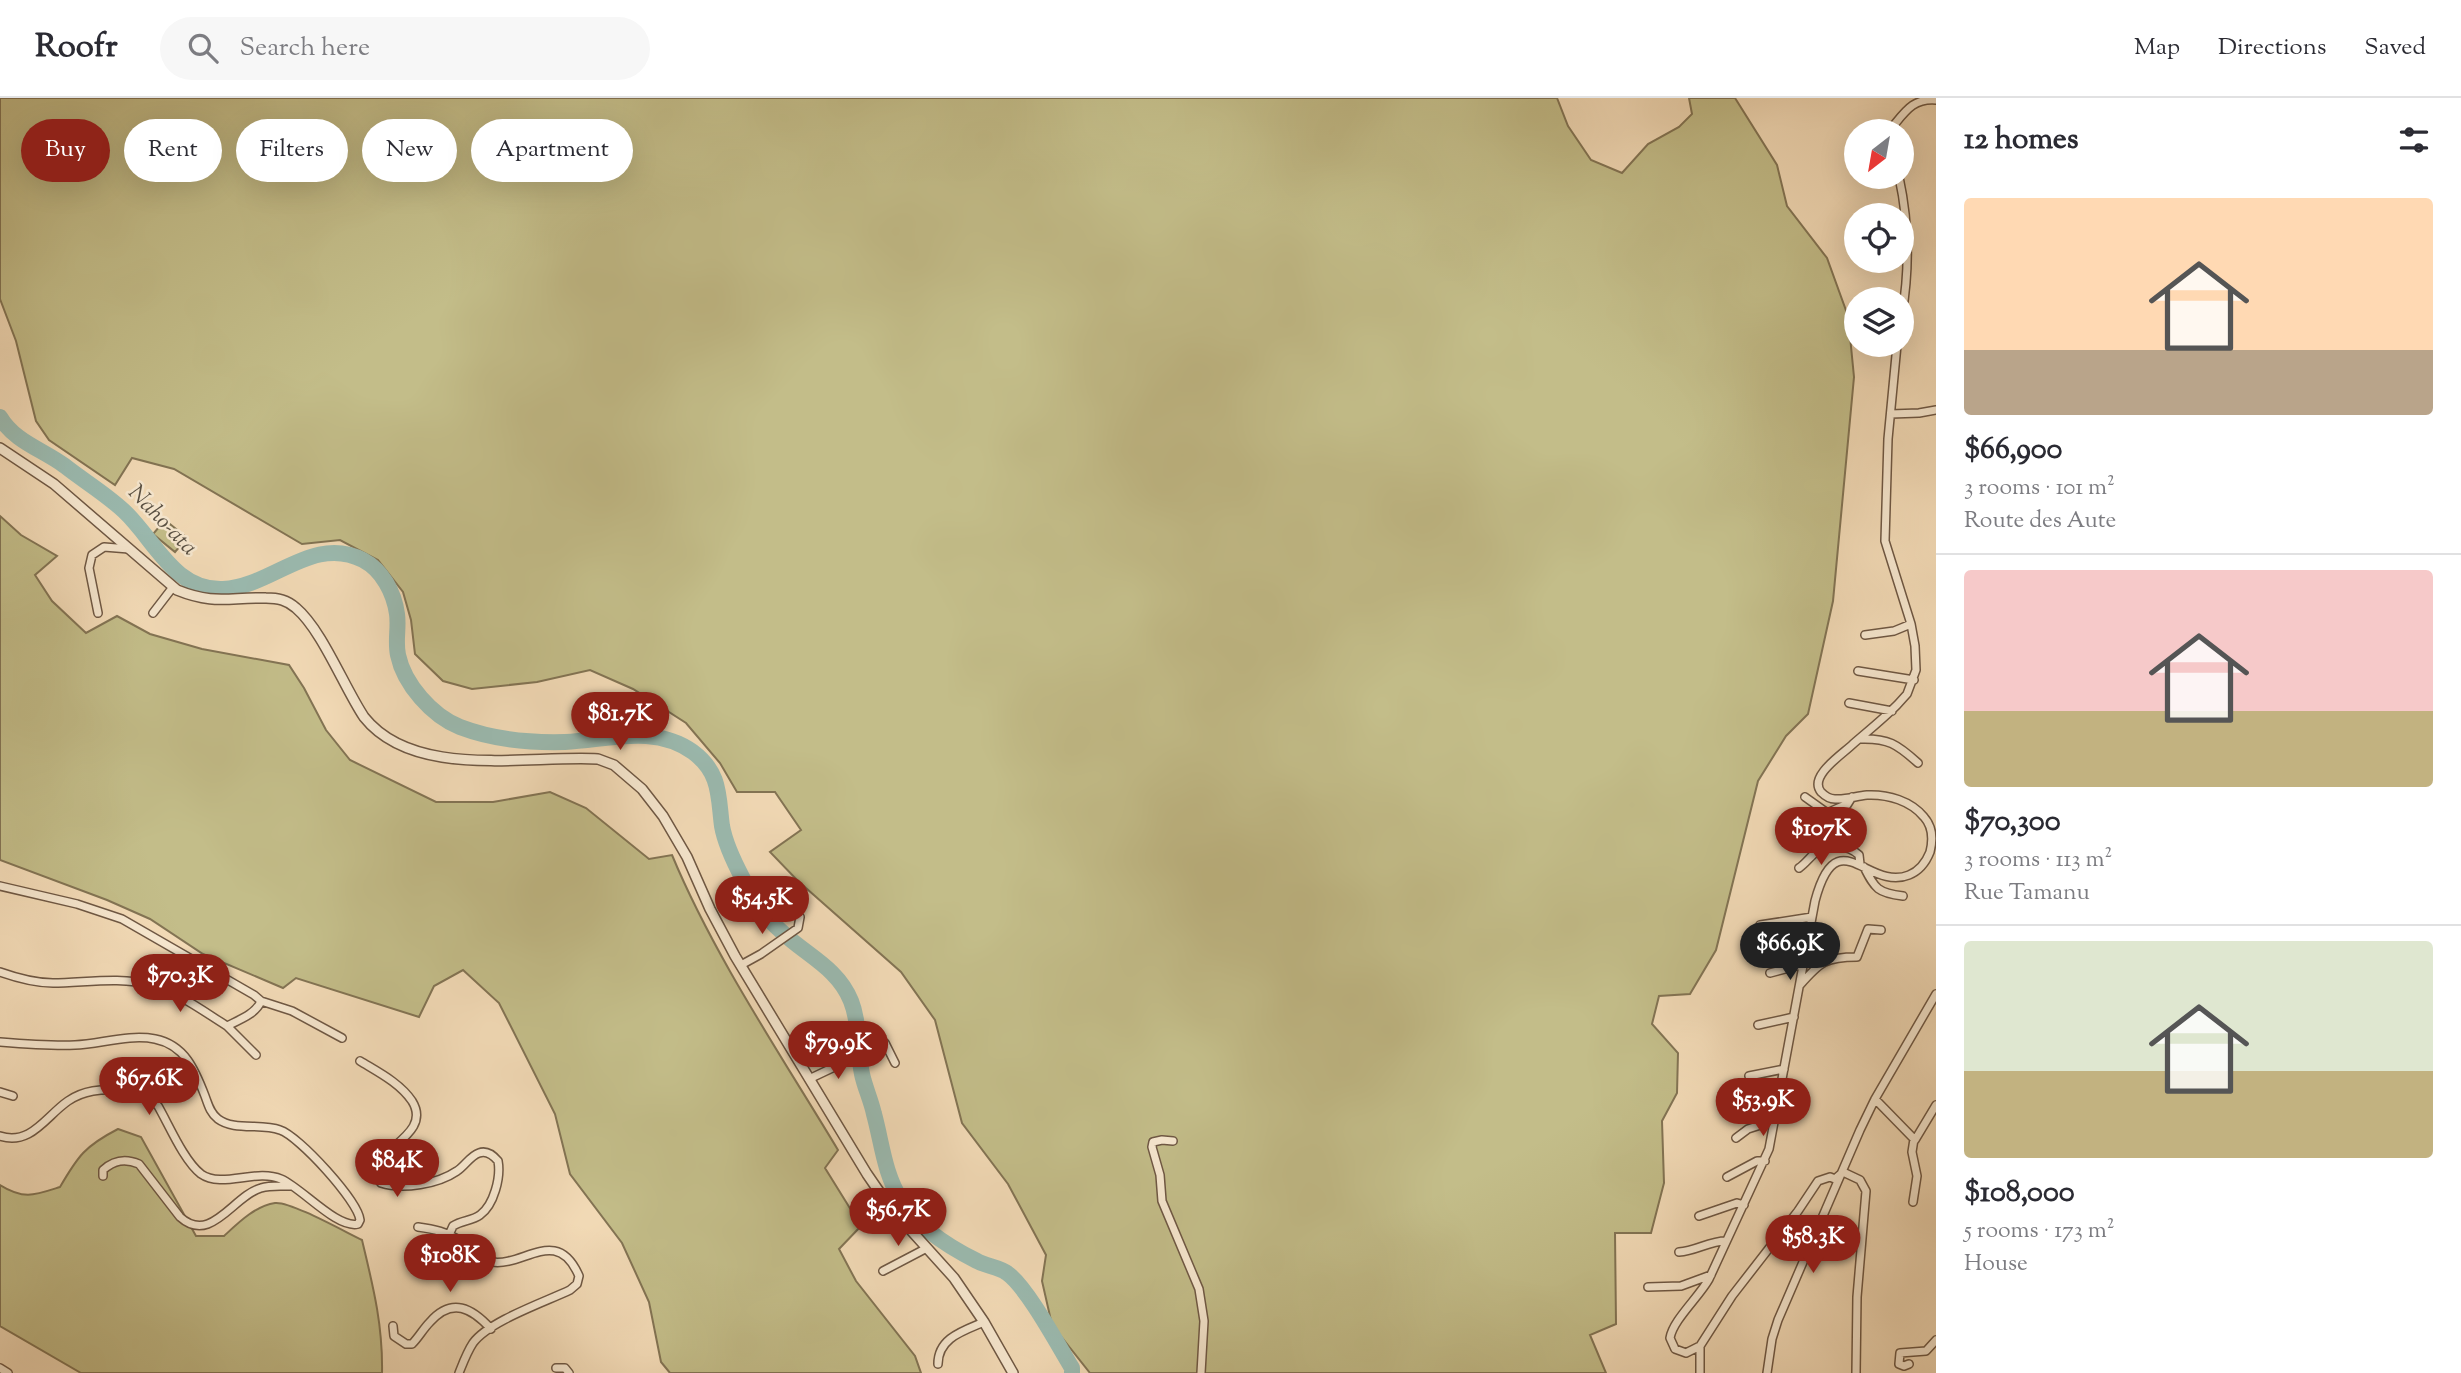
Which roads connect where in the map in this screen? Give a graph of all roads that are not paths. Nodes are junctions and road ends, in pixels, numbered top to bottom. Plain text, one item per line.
1 (1921, 98) edge
2 (1936, 100) edge
3 (1900, 119) edge
4 (1902, 189) edge
5 (1905, 287) edge
6 (1896, 357) edge
7 (1936, 410) edge
8 (1891, 414) junction
9 (0, 449) edge
10 (130, 550) junction
11 (173, 586) junction
12 (97, 613) dead end
13 (153, 613) dead end
14 (1911, 624) junction
15 (1865, 635) dead end
16 (1858, 671) dead end
17 (1914, 680) junction
18 (1849, 703) dead end
19 (1892, 711) junction
20 (1859, 739) junction
21 (1918, 763) dead end
22 (1805, 797) dead end
23 (1852, 797) junction
24 (1826, 811) junction
25 (1802, 823) dead end
26 (1933, 824) edge
27 (1862, 865) junction
28 (1799, 868) dead end
29 (0, 886) edge
30 (1903, 896) dead end
31 (800, 917) dead end
32 (1812, 917) junction
33 (1760, 925) dead end
34 (1881, 930) dead end
35 (1804, 964) junction
36 (741, 965) junction
37 (0, 972) edge
38 (1770, 973) dead end
39 (1800, 985) junction
40 (1936, 994) edge
41 (261, 1002) junction
42 (1794, 1017) junction
43 (227, 1026) junction
44 (1758, 1026) dead end
45 (342, 1038) dead end
46 (0, 1042) edge
47 (256, 1055) dead end
48 (360, 1061) dead end
49 (895, 1063) dead end
50 (1784, 1069) junction
51 (1749, 1076) dead end
52 (809, 1079) junction
53 (0, 1092) edge
54 (13, 1096) dead end
55 (1875, 1099) junction
56 (1936, 1105) edge
57 (1776, 1120) junction
58 (0, 1136) edge
59 (1736, 1139) dead end
60 (1914, 1139) junction
61 (1173, 1141) dead end
62 (1765, 1161) junction
63 (1843, 1172) junction
64 (103, 1176) dead end
65 (1727, 1177) dead end
66 (290, 1186) junction
67 (1913, 1202) dead end
68 (1744, 1205) junction
69 (1699, 1216) dead end
70 (418, 1227) dead end
71 (449, 1235) junction
72 (1726, 1241) junction
73 (926, 1249) junction
74 (1679, 1252) dead end
75 (883, 1271) dead end
76 (1711, 1275) junction
77 (1648, 1287) dead end
78 (984, 1322) junction
79 (393, 1326) dead end
80 (491, 1329) junction
81 (1936, 1340) edge
82 (1700, 1346) junction
83 (938, 1364) dead end
84 (1909, 1364) dead end
85 (0, 1368) edge
86 (556, 1368) dead end
87 (8, 1373) edge
88 (459, 1373) edge
89 (569, 1373) edge
90 (1012, 1373) edge
91 (1201, 1373) edge
92 (1700, 1373) edge
93 (1767, 1373) edge
94 (1856, 1373) edge

1 - 2 street
1 - 3 street
4 - 5 street
6 - 8 street
7 - 8 street
8 - 14 street
9 - 10 street
10 - 11 street
10 - 12 street
11 - 13 street
11 - 36 street
14 - 15 street
14 - 17 street
16 - 17 street
17 - 19 street
18 - 19 street
19 - 20 street
20 - 21 street
20 - 23 street
22 - 24 street
23 - 24 street
23 - 26 street
24 - 25 street
26 - 27 street
27 - 28 street
27 - 30 street
27 - 32 street
29 - 41 street
31 - 36 street
32 - 33 street
32 - 35 street
34 - 39 street
35 - 38 street
35 - 39 street
36 - 52 street
37 - 43 street
39 - 42 street
40 - 55 street
41 - 43 street
41 - 45 street
42 - 44 street
42 - 50 street
43 - 47 street
46 - 66 street
48 - 71 street
49 - 52 street
50 - 51 street
50 - 57 street
52 - 73 street
53 - 54 street
55 - 60 street
55 - 63 street
56 - 60 street
57 - 59 street
57 - 62 street
58 - 66 street
60 - 67 street
61 - 91 street
62 - 65 street
62 - 68 street
63 - 82 street
63 - 93 street
63 - 94 street
64 - 66 street
68 - 69 street
68 - 72 street
70 - 71 street
71 - 80 street
72 - 74 street
72 - 76 street
73 - 75 street
73 - 78 street
76 - 77 street
76 - 82 street
78 - 83 street
78 - 90 street
79 - 80 street
80 - 88 street
81 - 84 street
82 - 92 street
85 - 87 street
86 - 89 street

